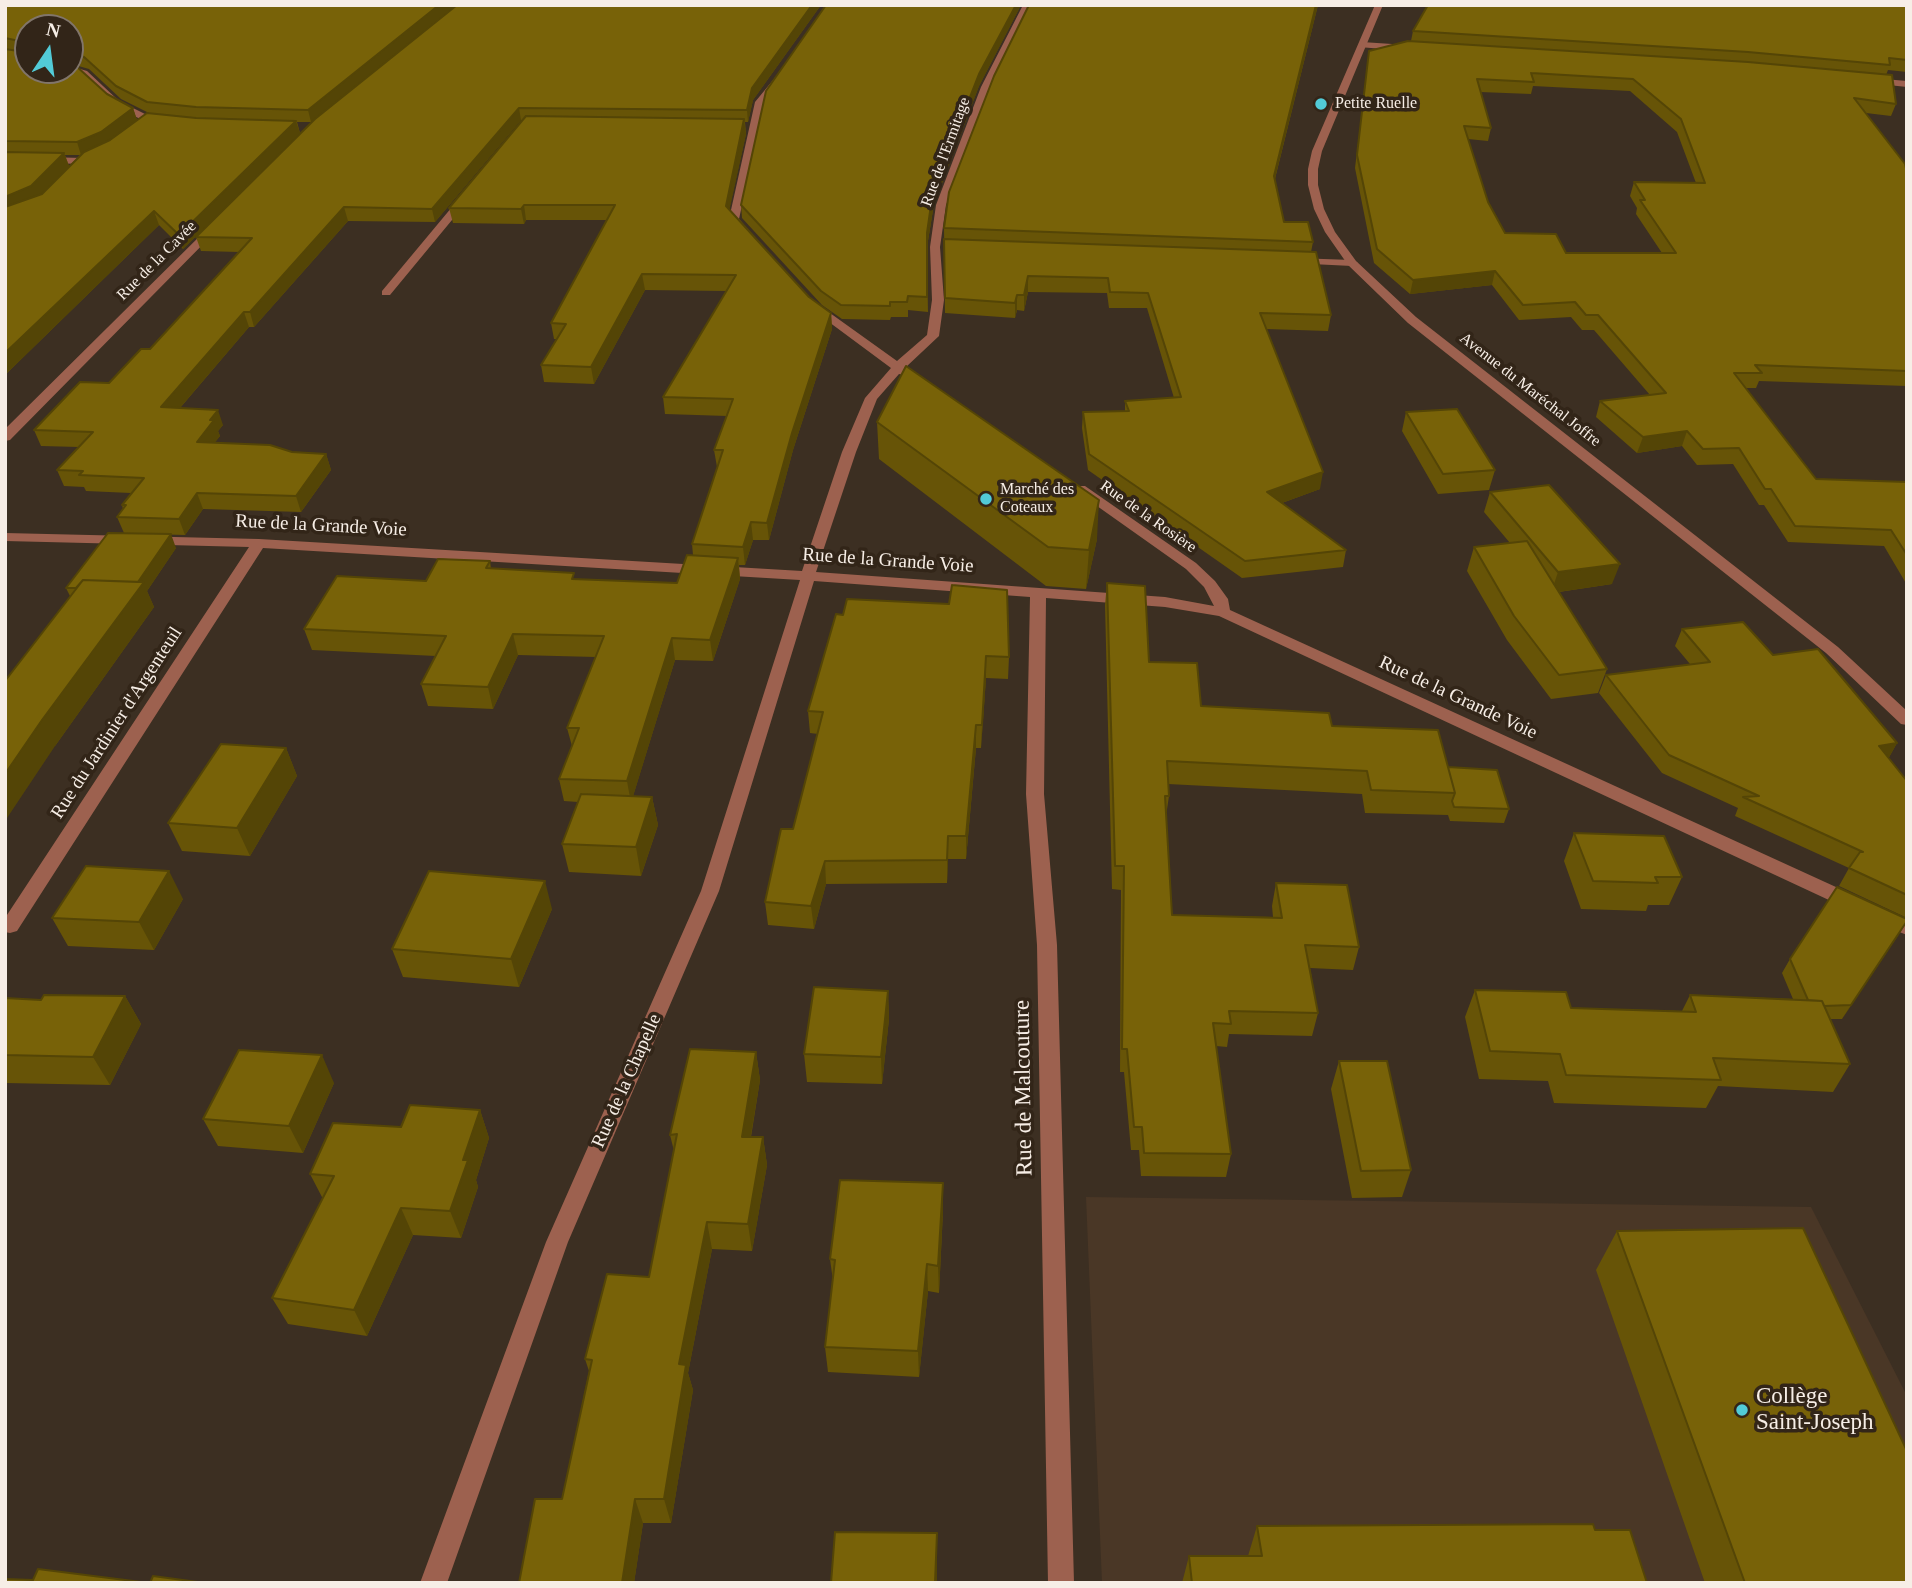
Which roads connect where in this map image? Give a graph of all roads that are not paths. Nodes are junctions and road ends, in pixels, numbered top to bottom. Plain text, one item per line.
1 (1027, 5) edge
2 (1379, 5) edge
3 (1362, 45) junction
4 (1411, 48) edge
5 (783, 70) edge
6 (84, 73) edge
7 (1866, 80) edge
8 (1907, 84) edge
9 (174, 122) edge
10 (739, 128) edge
11 (754, 128) junction
12 (5, 159) edge
13 (75, 170) edge
14 (474, 187) edge
15 (227, 216) edge
16 (752, 239) edge
17 (1283, 260) edge
18 (1352, 263) junction
19 (386, 293) dead end
20 (807, 299) edge
21 (897, 368) junction
22 (917, 379) edge
23 (5, 437) edge
24 (1069, 482) edge
25 (5, 537) edge
26 (259, 542) junction
27 (808, 576) junction
28 (1038, 594) junction
29 (1223, 612) junction
30 (1907, 720) edge
31 (10, 926) dead end
32 (1907, 928) edge
33 (433, 1583) edge
34 (1061, 1583) edge

1 - 21 street, Rue de l'Ermitage
2 - 3 street, Avenue du Maréchal Joffre
3 - 4 street
3 - 18 street, Avenue du Maréchal Joffre
5 - 11 street
6 - 9 street
7 - 8 street
10 - 11 street
11 - 16 street
12 - 13 street
14 - 19 street
15 - 23 street, Rue de la Cavée
17 - 18 street
18 - 30 street, Avenue du Maréchal Joffre
20 - 21 street
21 - 22 street
21 - 27 street, Rue de l'Ermitage
24 - 29 street, Rue de la Rosière
25 - 26 street, Rue de la Grande Voie
26 - 27 street, Rue de la Grande Voie
26 - 31 street, Rue du Jardinier d'Argenteuil
27 - 28 street, Rue de la Grande Voie
27 - 33 street, Rue de la Chapelle
28 - 29 street, Rue de la Grande Voie
28 - 34 street, Rue de Malcouture
29 - 32 street, Rue de la Grande Voie

